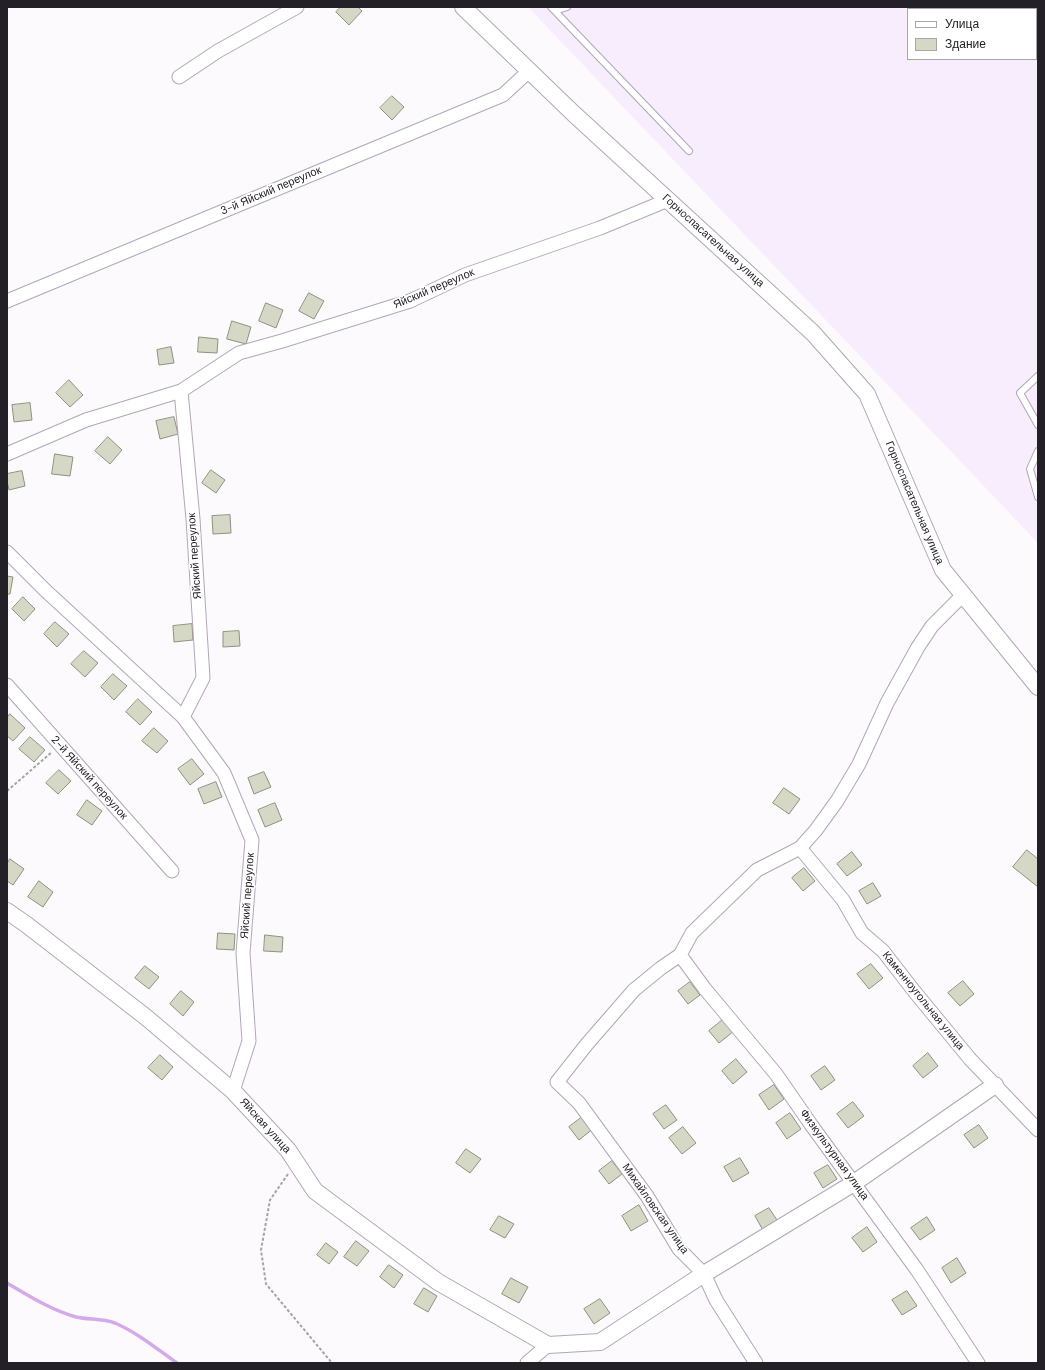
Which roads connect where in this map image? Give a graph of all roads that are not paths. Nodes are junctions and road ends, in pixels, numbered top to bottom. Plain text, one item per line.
1 (297, 7) edge
2 (463, 7) edge
3 (567, 7) edge
4 (553, 9) edge
5 (529, 71) junction
6 (179, 77) dead end
7 (689, 151) dead end
8 (668, 200) junction
9 (7, 301) edge
10 (1038, 376) edge
11 (181, 391) junction
12 (1038, 425) edge
13 (1038, 451) edge
14 (7, 454) edge
15 (1038, 497) edge
16 (7, 552) edge
17 (963, 595) junction
18 (7, 685) edge
19 (1038, 687) edge
20 (183, 717) junction
21 (800, 848) junction
22 (172, 871) dead end
23 (7, 911) edge
24 (680, 955) junction
25 (995, 1085) junction
26 (233, 1091) junction
27 (1038, 1130) edge
28 (854, 1183) junction
29 (704, 1274) junction
30 (548, 1344) junction
31 (527, 1363) edge
32 (756, 1363) edge
33 (978, 1363) edge

1 - 6 street
2 - 5 street, Горноспасательная улица
3 - 4 lane
4 - 7 lane
5 - 8 street, Горноспасательная улица
5 - 9 street, 3-й Яйский переулок
8 - 11 street, Яйский переулок
8 - 17 street, Горноспасательная улица
10 - 12 lane
11 - 14 street, Яйский переулок
11 - 20 street, Яйский переулок
13 - 15 lane
16 - 20 street, Яйский переулок
17 - 19 street, Горноспасательная улица
17 - 21 street
18 - 22 street, 2-й Яйский переулок
20 - 26 street, Яйский переулок
21 - 24 street
21 - 25 street, Каменноугольная улица
23 - 26 street, Яйская улица
24 - 28 street, Физкультурная улица
24 - 29 street, Михайловская улица
25 - 27 street, Каменноугольная улица
25 - 28 street
26 - 30 street, Яйская улица
28 - 29 street
28 - 33 street, Физкультурная улица
29 - 30 street
29 - 32 street, Михайловская улица
30 - 31 street

